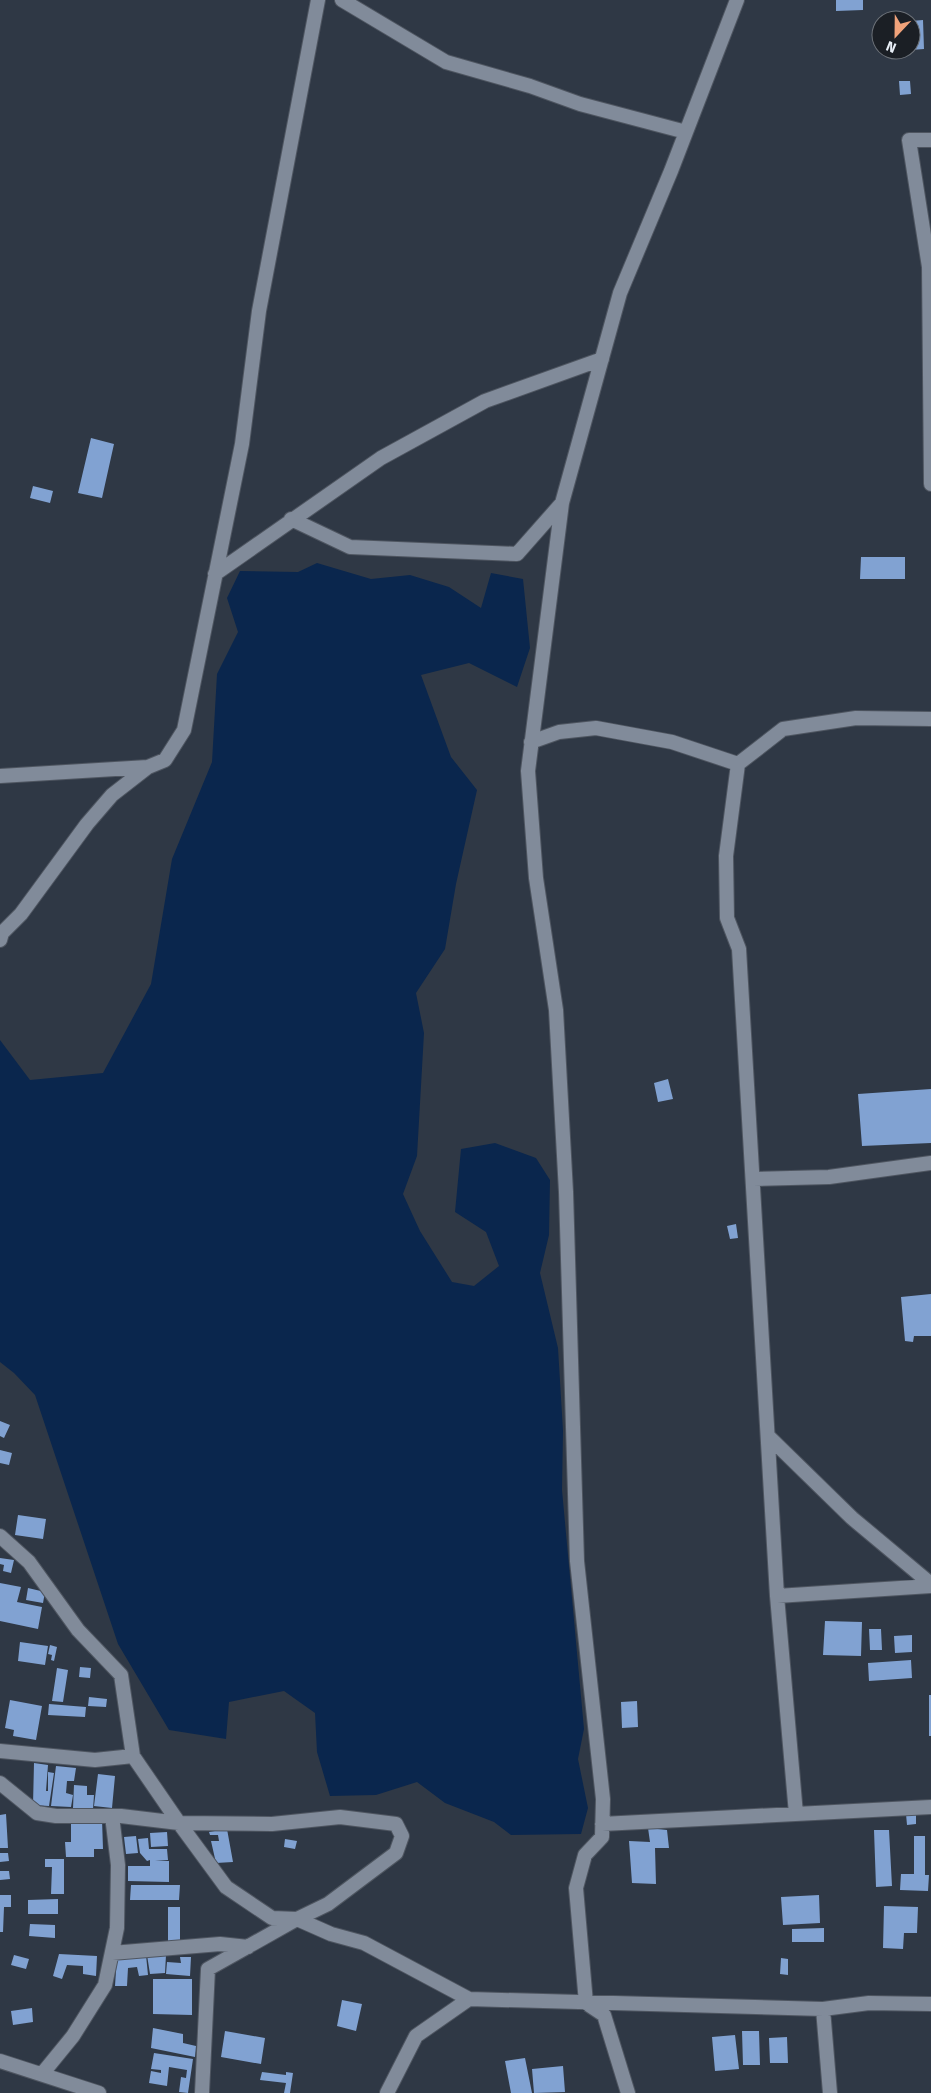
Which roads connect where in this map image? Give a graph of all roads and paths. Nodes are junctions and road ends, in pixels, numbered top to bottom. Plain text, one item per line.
1 (318, 0) edge
2 (342, 0) edge
3 (737, 0) edge
4 (686, 132) junction
5 (931, 140) edge
6 (602, 359) junction
7 (931, 484) edge
8 (562, 504) junction
9 (291, 519) junction
10 (215, 574) junction
11 (931, 719) edge
12 (531, 742) junction
13 (738, 764) junction
14 (148, 768) junction
15 (0, 776) edge
16 (0, 940) edge
17 (931, 1163) edge
18 (753, 1179) junction
19 (768, 1436) junction
20 (0, 1536) edge
21 (931, 1585) edge
22 (777, 1596) junction
23 (0, 1750) edge
24 (133, 1756) junction
25 (0, 1783) edge
26 (931, 1806) edge
27 (796, 1814) junction
28 (112, 1816) junction
29 (179, 1823) junction
30 (602, 1824) junction
31 (297, 1919) junction
32 (248, 1947) junction
33 (112, 1953) junction
34 (468, 1999) junction
35 (586, 2003) junction
36 (931, 2004) edge
37 (823, 2009) junction
38 (0, 2061) edge
39 (42, 2074) junction
40 (99, 2093) edge
41 (202, 2093) edge
42 (387, 2093) edge
43 (628, 2093) edge
44 (830, 2093) edge

1 - 10 street
2 - 4 street
3 - 4 street
4 - 6 street
5 - 7 street
6 - 8 street
6 - 9 street
8 - 9 street
8 - 12 street
9 - 10 street
10 - 14 street
11 - 13 street
12 - 13 street
12 - 30 street
13 - 18 street
14 - 15 street
14 - 16 street
17 - 18 street
18 - 19 street
19 - 21 street
19 - 22 street
20 - 24 street
21 - 22 street
22 - 27 street
23 - 24 street
24 - 29 street
25 - 28 street
26 - 27 street
27 - 30 street
28 - 29 street
28 - 33 street
29 - 31 street
29 - 31 street
30 - 35 street
31 - 32 street
31 - 34 street
32 - 33 street
32 - 41 street
33 - 39 street
34 - 35 street
34 - 42 street
35 - 37 street
35 - 43 street
36 - 37 street
37 - 44 street
38 - 39 street
39 - 40 street

